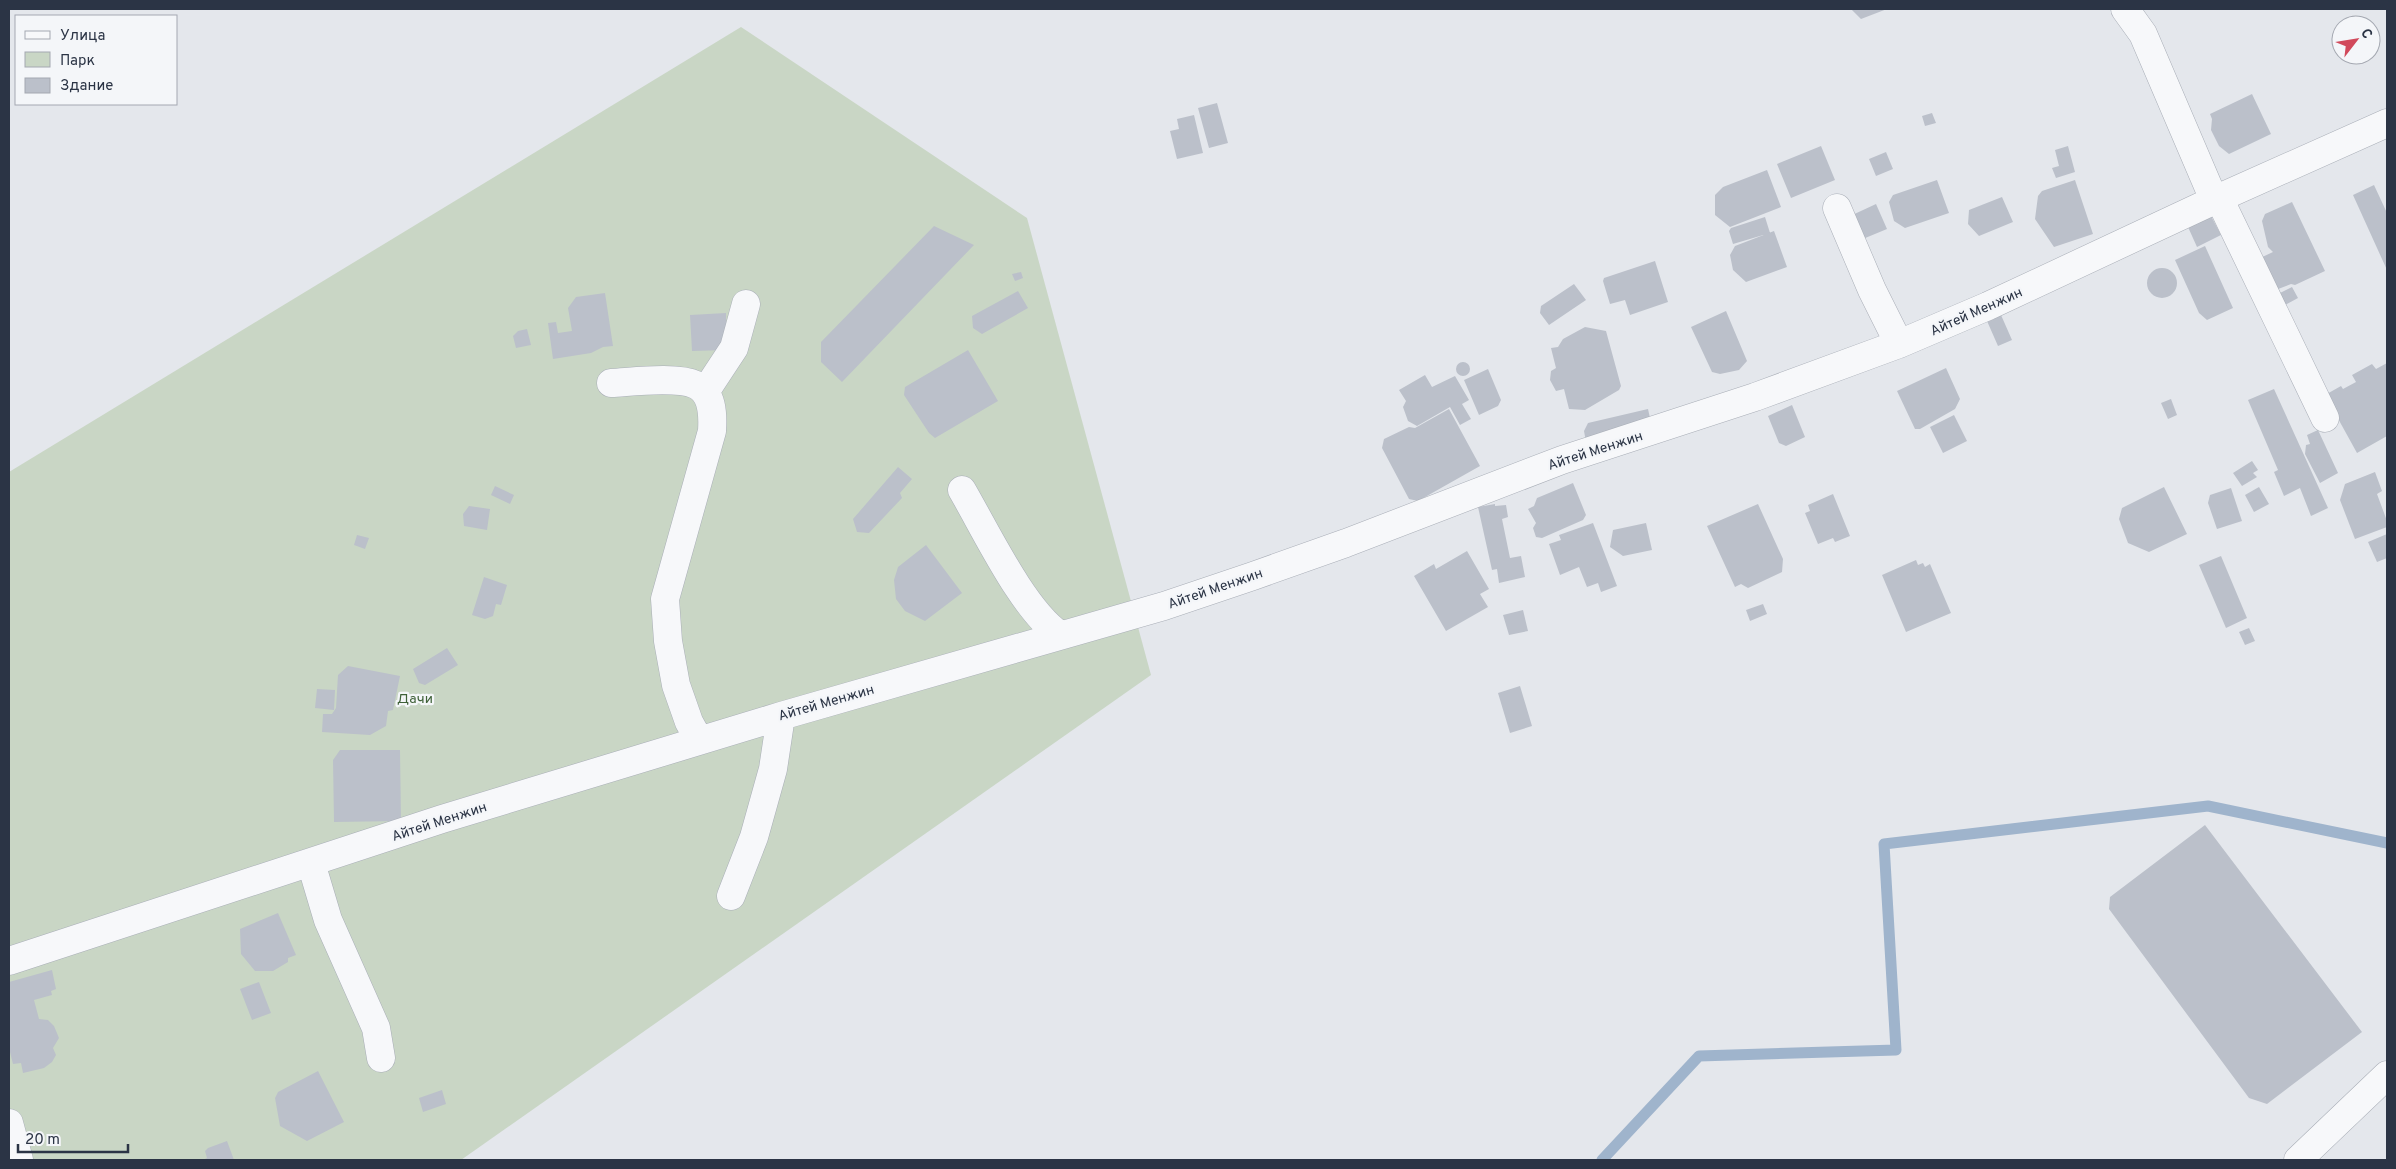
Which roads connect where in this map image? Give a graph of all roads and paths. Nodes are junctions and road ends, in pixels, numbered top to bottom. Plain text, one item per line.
1 (2125, 9) edge
2 (2387, 123) edge
3 (2216, 199) junction
4 (1837, 208) dead end
5 (746, 304) dead end
6 (1899, 344) junction
7 (610, 383) dead end
8 (705, 392) junction
9 (2324, 418) dead end
10 (962, 490) dead end
11 (1060, 635) junction
12 (780, 716) junction
13 (699, 740) junction
14 (311, 863) junction
15 (731, 896) dead end
16 (9, 961) edge
17 (381, 1058) dead end
18 (2387, 1076) edge
19 (9, 1123) edge
20 (19, 1160) edge
21 (2298, 1160) edge

1 - 3 street
2 - 3 street, Айтей Менжин
3 - 6 street, Айтей Менжин
3 - 9 street
4 - 6 street
5 - 8 street
6 - 11 street, Айтей Менжин
7 - 8 street
8 - 13 street
10 - 11 street
11 - 12 street, Айтей Менжин
12 - 13 street, Айтей Менжин
12 - 15 street
13 - 14 street, Айтей Менжин
14 - 16 street, Айтей Менжин
14 - 17 street
18 - 21 street
19 - 20 street

